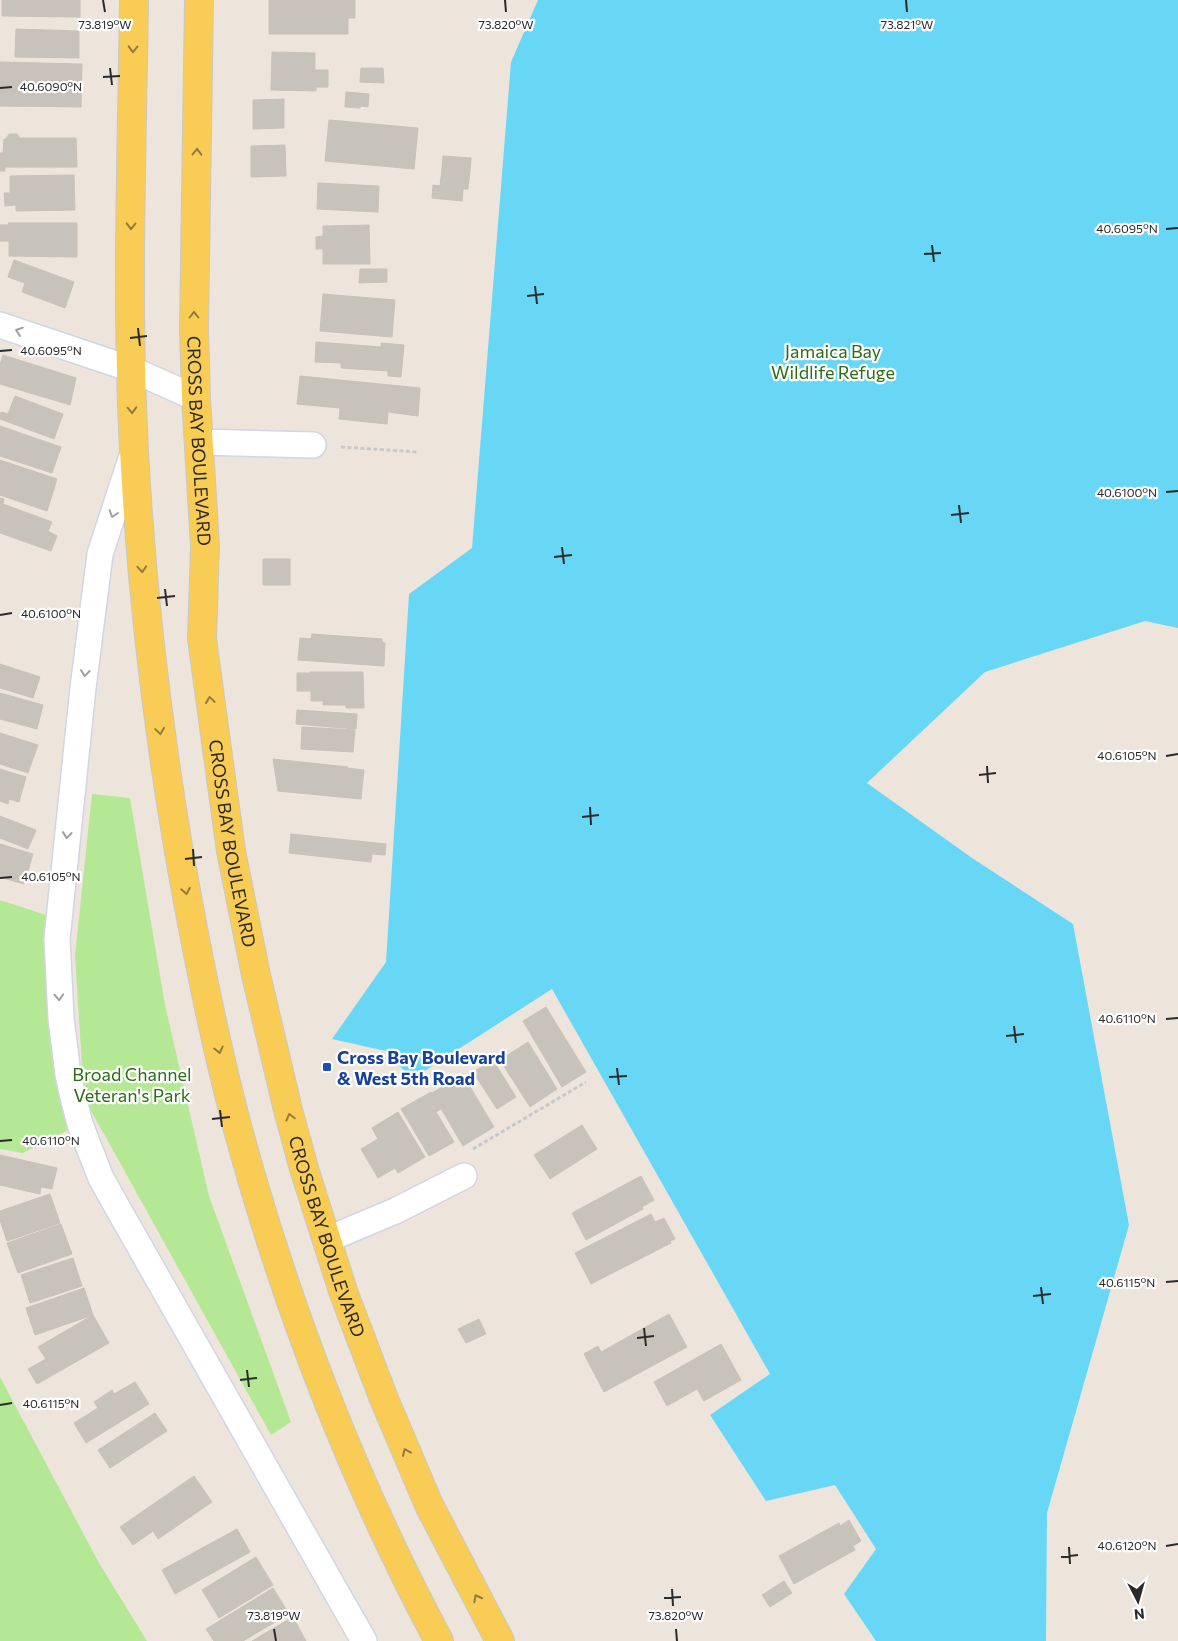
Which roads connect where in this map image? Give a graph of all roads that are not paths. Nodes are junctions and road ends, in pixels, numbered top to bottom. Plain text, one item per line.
1 (134, 0) edge
2 (199, 0) edge
3 (0, 324) edge
4 (131, 369) junction
5 (196, 398) junction
6 (199, 442) junction
7 (313, 445) road end
8 (134, 451) junction
9 (464, 1176) road end
10 (326, 1240) junction
11 (364, 1641) edge
12 (439, 1641) edge
13 (500, 1641) edge

1 -> 4 main road
5 -> 2 main road, CROSS BAY BOULEVARD
4 -> 3 street
4 - 5 street
4 -> 8 main road
5 - 6 main road, CROSS BAY BOULEVARD
6 - 7 street
10 -> 6 main road, CROSS BAY BOULEVARD
8 -> 11 street
8 -> 12 main road
9 - 10 street
13 -> 10 main road, CROSS BAY BOULEVARD

